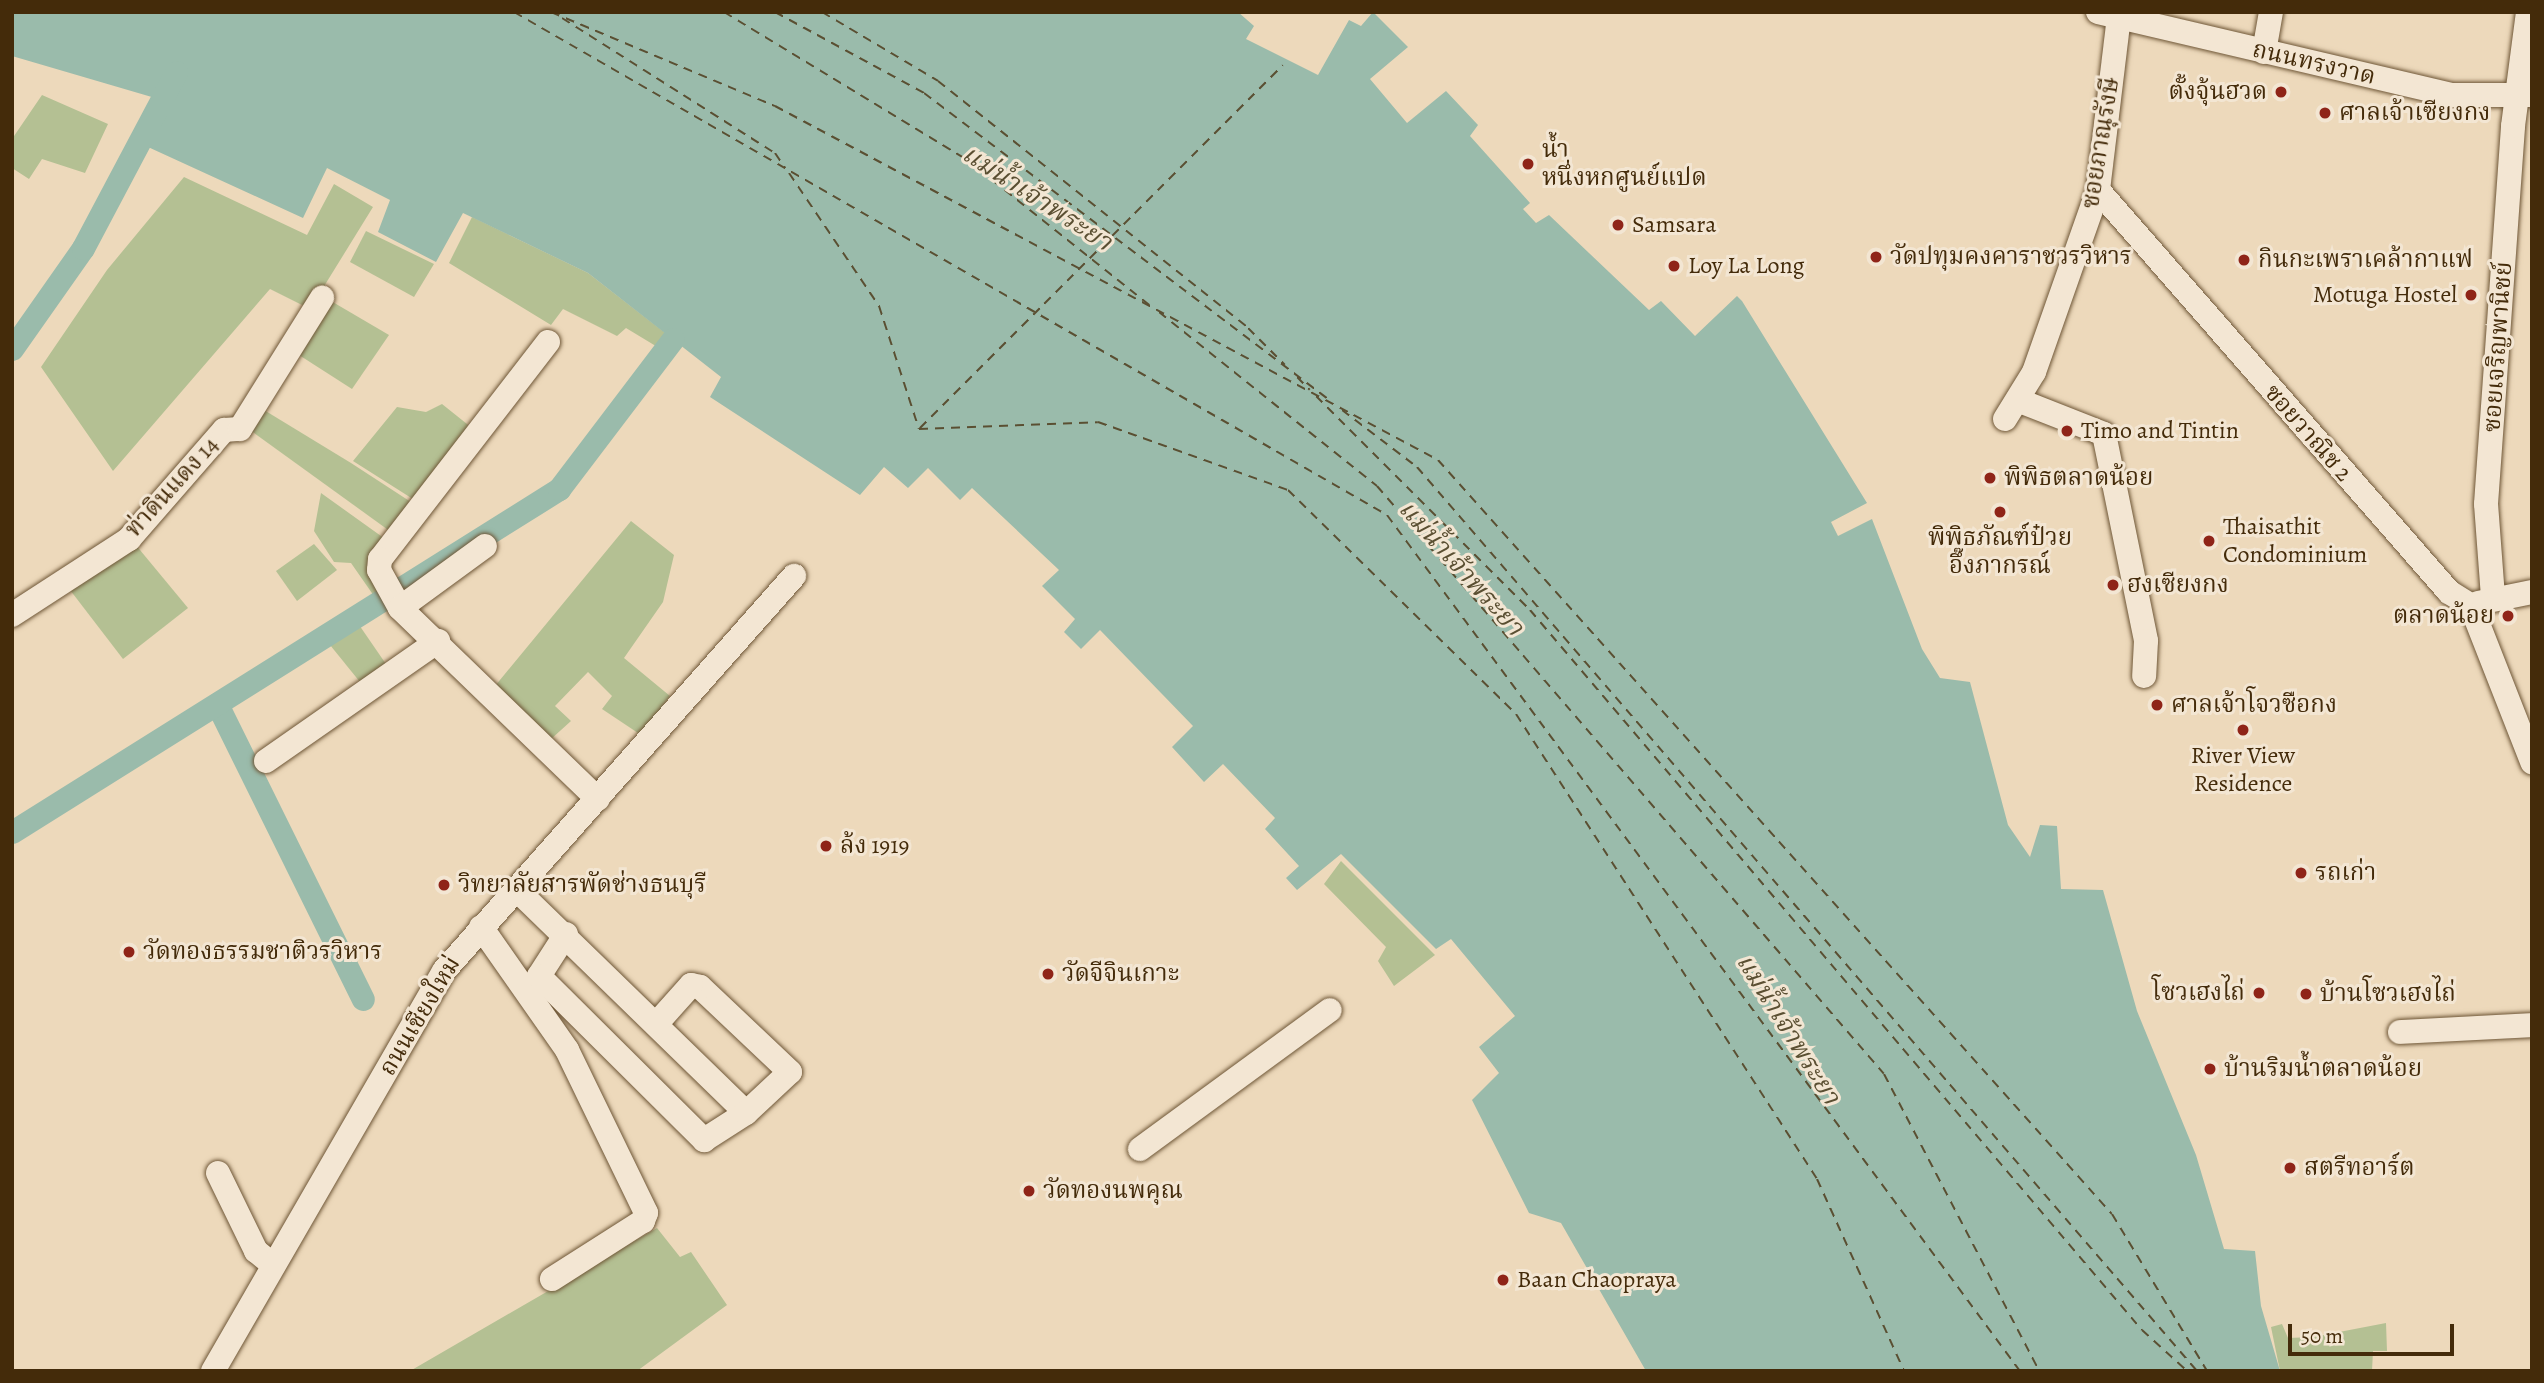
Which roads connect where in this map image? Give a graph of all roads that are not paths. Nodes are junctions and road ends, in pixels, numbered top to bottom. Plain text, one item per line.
1 (2271, 12) edge
2 (2528, 12) edge
3 (2109, 15) edge
4 (2264, 52) junction
5 (2525, 96) edge
6 (2098, 190) junction
7 (322, 298) dead end
8 (548, 342) dead end
9 (485, 547) dead end
10 (794, 576) dead end
11 (2532, 592) edge
12 (2482, 601) junction
13 (400, 608) junction
14 (12, 615) edge
15 (438, 641) junction
16 (2144, 676) dead end
17 (266, 761) dead end
18 (2532, 762) edge
19 (598, 799) junction
20 (518, 891) junction
21 (481, 927) junction
22 (566, 934) junction
23 (1330, 1010) dead end
24 (658, 1022) junction
25 (2532, 1025) edge
26 (2400, 1032) dead end
27 (746, 1113) junction
28 (1140, 1149) dead end
29 (218, 1173) dead end
30 (273, 1265) junction
31 (552, 1279) dead end
32 (213, 1371) edge

1 - 4 street
2 - 5 street, ซอยเจริญพานิชย์
3 - 4 street, ถนนทรงวาด
3 - 6 street, ซอยภาณุรังษี
4 - 5 street, ถนนทรงวาด
5 - 12 street, ซอยเจริญพานิชย์
6 - 12 street, ซอยวาณิช 2
6 - 16 street, ซอยภาณุรังษี
7 - 14 street, ท่าดินแดง 14
8 - 13 street
9 - 13 street
10 - 19 street, ถนนเชียงใหม่
11 - 12 street
12 - 18 street
13 - 15 street
15 - 17 street
15 - 19 street
19 - 20 street, ถนนเชียงใหม่
20 - 21 street, ถนนเชียงใหม่
20 - 22 street
21 - 30 street, ถนนเชียงใหม่
21 - 31 street
22 - 24 street
22 - 27 street
23 - 28 street
24 - 27 street
24 - 27 street
25 - 26 street
29 - 30 street
30 - 32 street, ถนนเชียงใหม่

